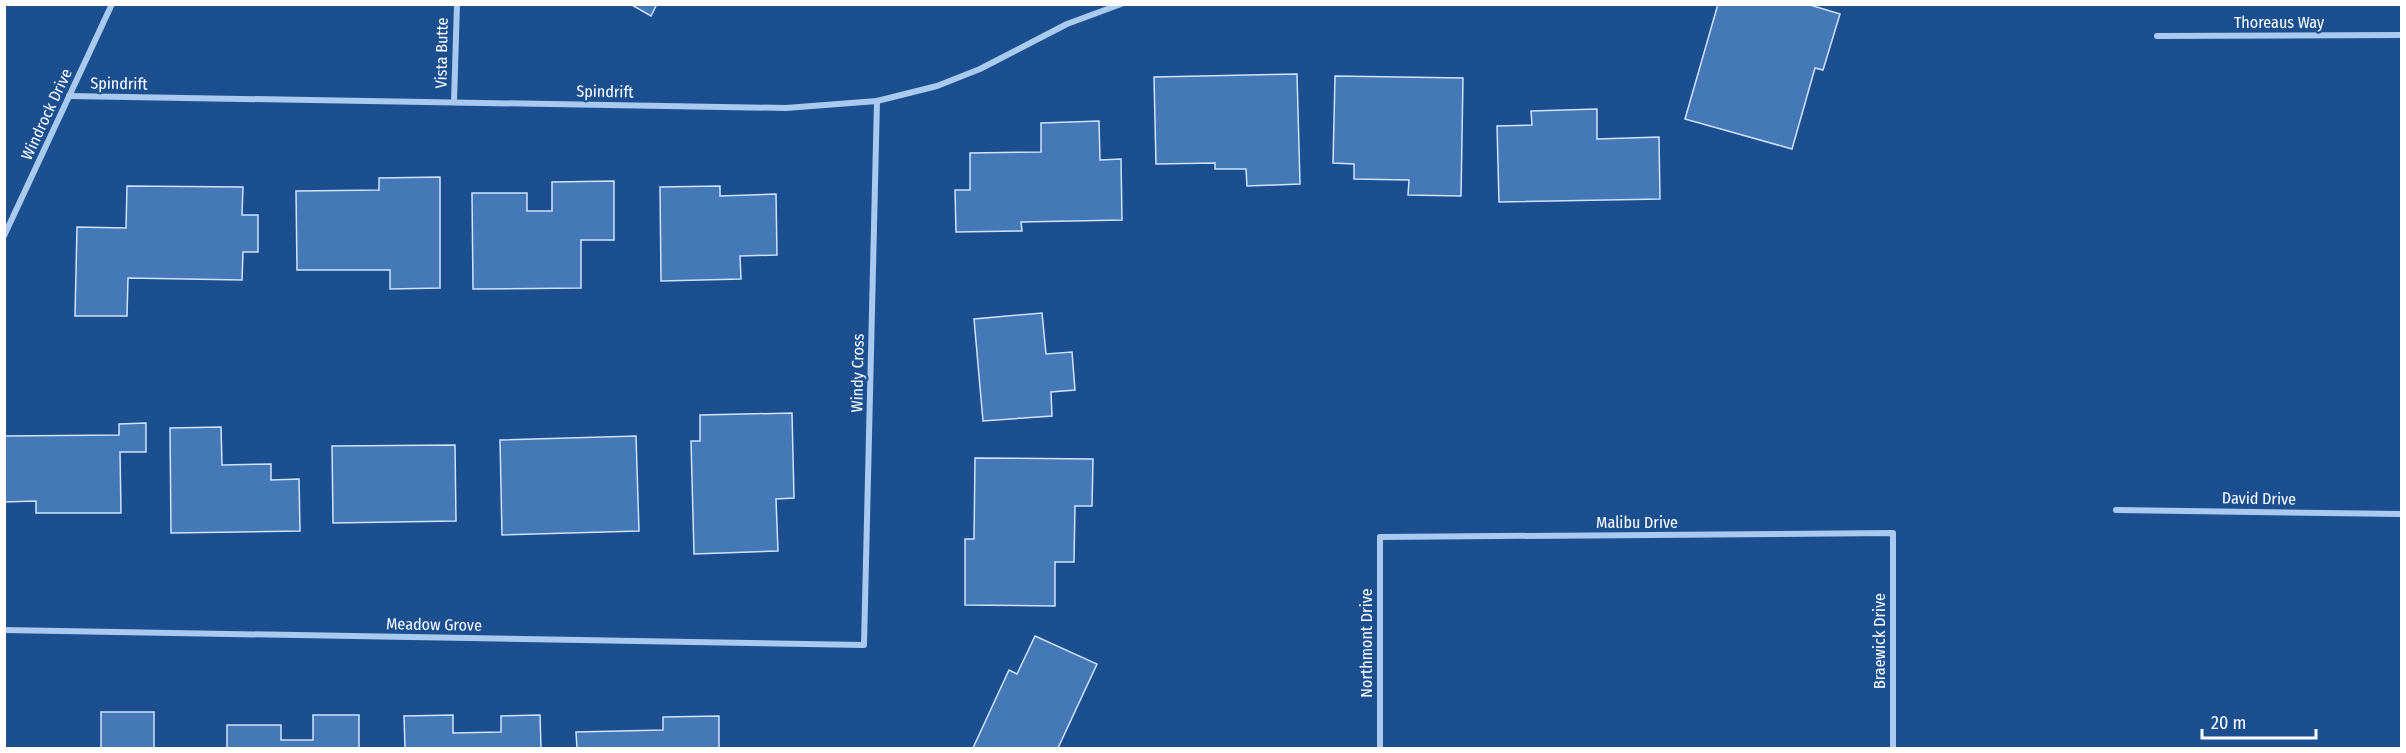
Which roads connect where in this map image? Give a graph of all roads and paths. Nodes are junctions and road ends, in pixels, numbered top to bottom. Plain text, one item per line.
1 (112, 4) edge
2 (457, 4) edge
3 (1121, 4) edge
4 (2402, 35) edge
5 (2157, 36) dead end
6 (69, 96) junction
7 (454, 102) junction
8 (877, 102) junction
9 (5, 235) edge
10 (2116, 510) dead end
11 (2402, 514) edge
12 (1893, 533) joint
13 (1380, 537) joint
14 (4, 630) edge
15 (864, 645) joint
16 (1380, 748) edge
17 (1893, 748) edge

1 - 6 street, Windrock Drive
2 - 7 street, Vista Butte
3 - 8 street, Spindrift
4 - 5 street, Thoreaus Way
6 - 7 street, Spindrift
6 - 9 street, Windrock Drive
7 - 8 street, Spindrift
8 - 15 street, Windy Cross
10 - 11 street, David Drive
12 - 13 street, Malibu Drive
12 - 17 street, Braewick Drive
13 - 16 street, Northmont Drive
14 - 15 street, Meadow Grove

